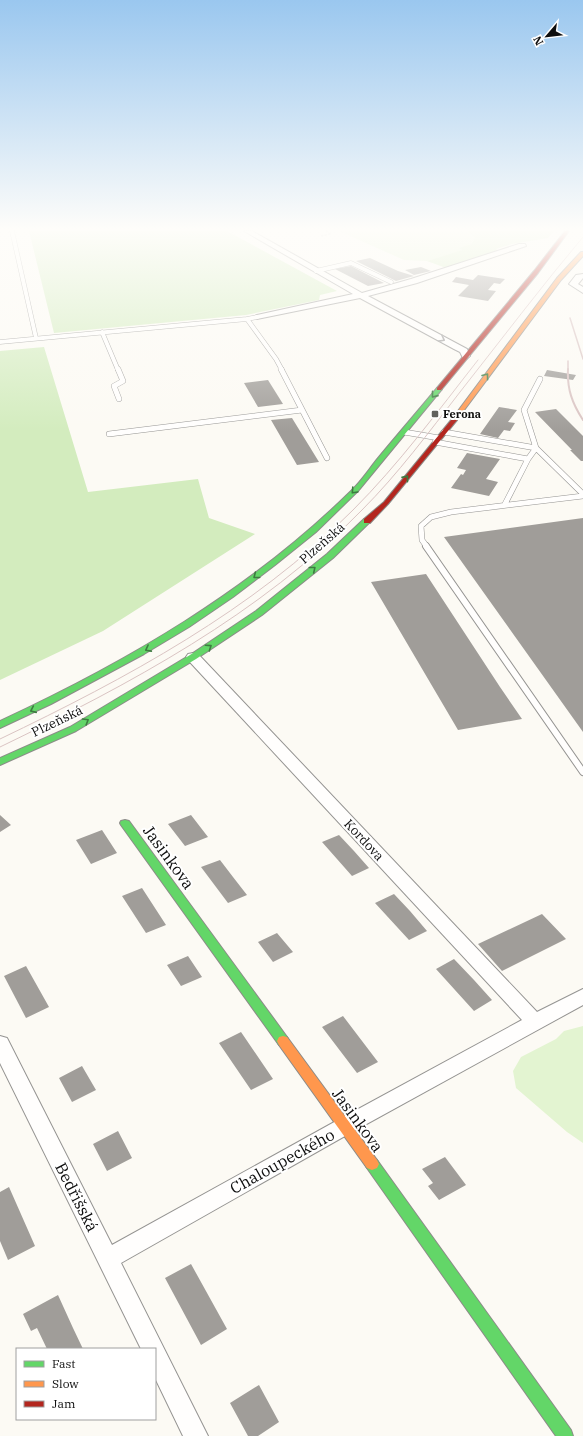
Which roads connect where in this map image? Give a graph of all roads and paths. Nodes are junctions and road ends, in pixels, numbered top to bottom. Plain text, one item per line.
1 (27, 298) edge
2 (348, 298) edge
3 (367, 298) edge
4 (514, 298) edge
5 (544, 298) edge
6 (257, 317) joint
7 (247, 319) junction
8 (102, 332) junction
9 (36, 338) junction
10 (0, 342) edge
11 (466, 356) junction
12 (540, 379) dead end
13 (119, 399) dead end
14 (302, 410) junction
15 (404, 432) junction
16 (109, 434) dead end
17 (439, 437) junction
18 (536, 448) junction
19 (327, 458) dead end
20 (528, 458) junction
21 (583, 495) edge
22 (505, 504) junction
23 (193, 657) junction
24 (0, 725) edge
25 (0, 762) edge
26 (583, 772) edge
27 (125, 823) dead end
28 (583, 996) edge
29 (535, 1022) junction
30 (0, 1044) edge
31 (345, 1126) junction
32 (108, 1259) junction
33 (152, 1348) edge
34 (156, 1355) edge
35 (196, 1436) edge
36 (565, 1436) edge

1 - 9 lane
2 - 6 street
3 -> 11 street
4 - 11 main road, Plzeňská
17 -> 5 main road, Plzeňská
6 - 7 lane
7 - 8 lane
7 - 14 lane
8 - 9 lane
8 - 13 lane
9 - 10 lane
11 -> 15 main road, Plzeňská
12 - 18 lane
14 - 16 lane
14 - 19 lane
15 - 17 lane
15 -> 24 main road, Plzeňská
17 - 18 lane
17 - 20 lane
23 -> 17 main road, Plzeňská
18 - 20 lane
18 - 21 lane
20 - 22 lane
21 - 22 lane
22 - 26 lane
25 -> 23 main road, Plzeňská
23 - 29 street, Kordova
27 - 31 main road, Jasinkova
28 - 29 street, Chaloupeckého
29 - 31 street, Chaloupeckého
30 - 32 street, Bedřišská
31 - 32 street, Chaloupeckého
31 - 36 main road, Jasinkova
32 - 33 street, Bedřišská
34 - 35 street

